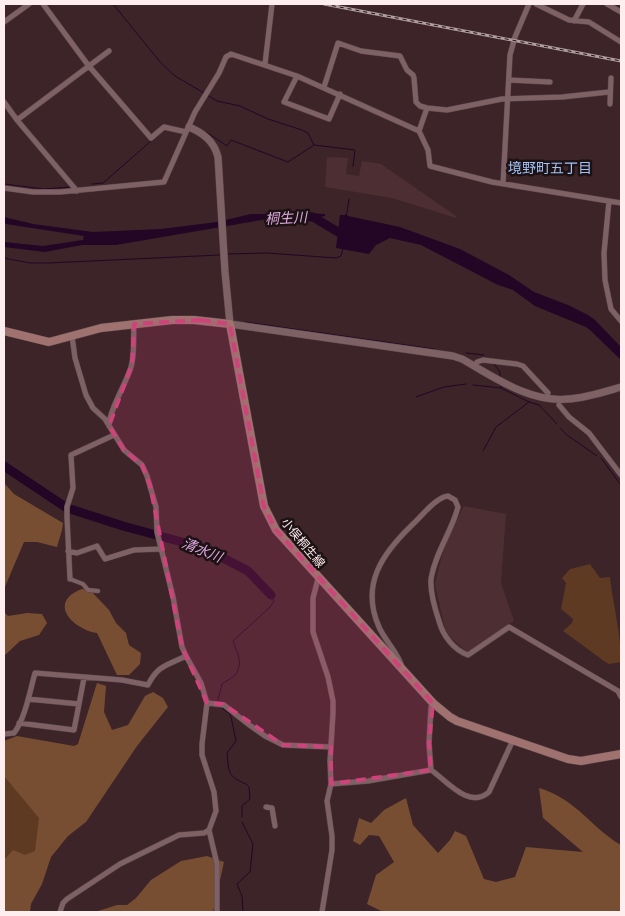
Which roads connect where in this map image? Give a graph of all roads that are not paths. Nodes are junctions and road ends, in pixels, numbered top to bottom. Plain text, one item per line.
1 (29, 4) edge
2 (43, 4) edge
3 (272, 4) edge
4 (529, 4) edge
5 (536, 4) edge
6 (583, 4) edge
7 (607, 4) edge
8 (621, 12) edge
9 (574, 21) junction
10 (4, 22) edge
11 (621, 42) edge
12 (109, 51) dead end
13 (266, 64) junction
14 (88, 66) junction
15 (298, 76) junction
16 (611, 78) dead end
17 (509, 80) junction
18 (550, 82) dead end
19 (324, 87) junction
20 (609, 92) junction
21 (340, 94) junction
22 (508, 98) junction
23 (4, 102) edge
24 (610, 104) dead end
25 (427, 108) junction
26 (17, 120) junction
27 (188, 130) junction
28 (419, 130) junction
29 (504, 184) junction
30 (4, 188) edge
31 (78, 191) junction
32 (609, 201) junction
33 (621, 203) edge
34 (621, 321) edge
35 (134, 324) junction
36 (230, 324) junction
37 (4, 331) edge
38 (72, 336) junction
39 (475, 366) junction
40 (621, 387) edge
41 (548, 393) dead end
42 (559, 405) dead end
43 (109, 426) junction
44 (114, 435) junction
45 (621, 474) edge
46 (161, 549) junction
47 (68, 551) junction
48 (70, 579) joint
49 (318, 579) junction
50 (98, 591) dead end
51 (186, 656) junction
52 (403, 670) junction
53 (84, 678) junction
54 (621, 697) edge
55 (28, 699) junction
56 (207, 703) junction
57 (433, 703) junction
58 (80, 704) junction
59 (19, 723) junction
60 (4, 734) edge
61 (513, 740) junction
62 (330, 747) junction
63 (621, 754) edge
64 (431, 770) junction
65 (331, 784) junction
66 (266, 807) dead end
67 (275, 826) dead end
68 (209, 830) junction
69 (60, 912) edge
70 (217, 912) edge
71 (322, 912) edge

1 - 10 street
2 - 14 street
3 - 13 street
4 - 17 street
5 - 9 street
6 - 9 street
7 - 8 street
9 - 11 street
12 - 14 street
13 - 15 street
13 - 27 street
14 - 26 street
14 - 27 street
15 - 19 street
15 - 21 street
16 - 20 street
17 - 18 street
17 - 22 street
19 - 21 street
19 - 25 street
20 - 22 street
20 - 24 street
21 - 28 street
22 - 25 street
22 - 29 street
23 - 26 street
25 - 28 street
26 - 31 street
27 - 31 street
27 - 36 street
28 - 29 street
29 - 32 street
30 - 31 street
32 - 33 street
32 - 34 street
35 - 36 main road
35 - 38 main road
35 - 43 street
36 - 39 street
36 - 49 main road, 小俣桐生線
37 - 38 main road
38 - 43 street
39 - 40 street
39 - 41 street
42 - 45 street
43 - 44 street
44 - 46 street
44 - 47 street
46 - 47 street
46 - 51 street
47 - 48 street
48 - 50 street
49 - 52 main road, 小俣桐生線
49 - 62 street
51 - 53 street
51 - 56 street
52 - 54 street
52 - 57 main road, 小俣桐生線
53 - 55 street
53 - 58 street
55 - 58 street
55 - 59 street
56 - 62 street
56 - 68 street
57 - 61 main road, 小俣桐生線
57 - 64 street
58 - 59 street
59 - 60 street
61 - 63 main road, 小俣桐生線
61 - 64 street
62 - 65 street
64 - 65 street
65 - 71 street
66 - 67 street
68 - 69 street
68 - 70 street

